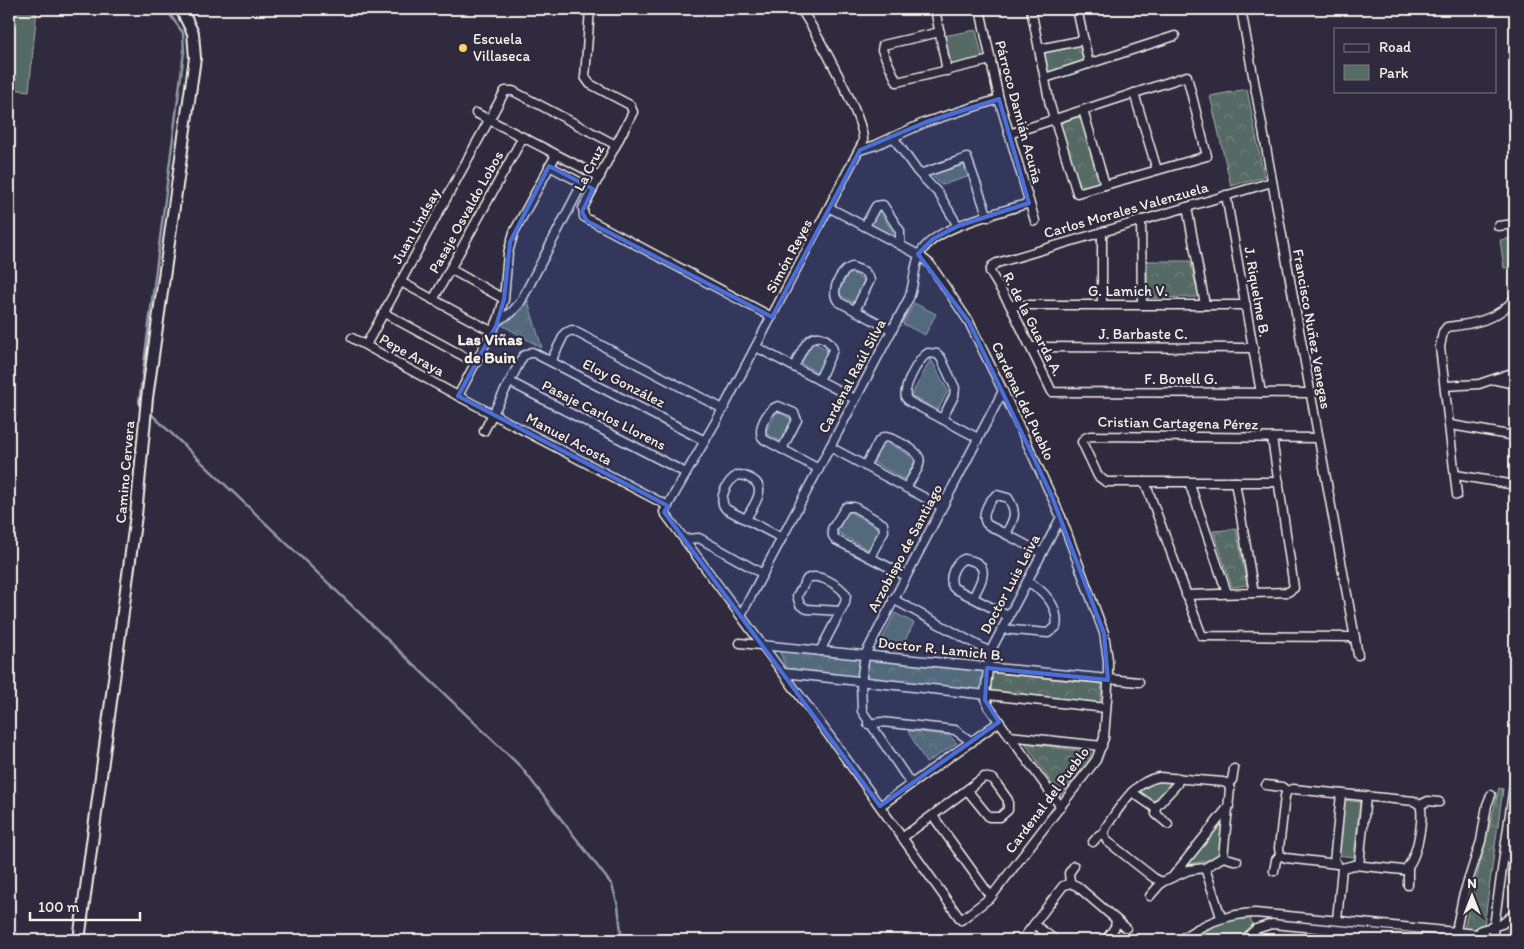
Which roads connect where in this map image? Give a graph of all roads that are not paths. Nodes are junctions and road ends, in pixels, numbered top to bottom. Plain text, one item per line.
1 (181, 9) edge
2 (590, 9) edge
3 (801, 9) edge
4 (934, 9) edge
5 (980, 9) edge
6 (1031, 9) edge
7 (1077, 9) edge
8 (1241, 9) edge
9 (940, 32) junction
10 (1175, 36) dead end
11 (1084, 40) junction
12 (1039, 49) junction
13 (990, 60) junction
14 (1089, 64) junction
15 (947, 71) junction
16 (1045, 78) junction
17 (1134, 93) junction
18 (999, 99) junction
19 (1083, 110) junction
20 (476, 112) dead end
21 (1054, 119) junction
22 (491, 120) junction
23 (1009, 134) junction
24 (523, 137) junction
25 (893, 137) junction
26 (616, 145) junction
27 (860, 150) junction
28 (556, 155) junction
29 (549, 166) junction
30 (1157, 170) junction
31 (920, 174) junction
32 (600, 177) junction
33 (1272, 182) junction
34 (582, 184) junction
35 (1105, 185) junction
36 (593, 189) junction
37 (1226, 195) junction
38 (1029, 203) junction
39 (1187, 207) junction
40 (830, 208) junction
41 (988, 217) junction
42 (1140, 220) junction
43 (1035, 221) dead end
44 (1515, 224) edge
45 (865, 226) junction
46 (958, 226) junction
47 (1498, 226) dead end
48 (1102, 232) junction
49 (900, 245) junction
50 (919, 255) junction
51 (450, 269) junction
52 (991, 269) joint
53 (401, 282) junction
54 (1515, 298) edge
55 (504, 299) junction
56 (433, 300) junction
57 (1010, 305) junction
58 (1102, 305) junction
59 (1142, 305) junction
60 (1205, 305) junction
61 (1246, 305) junction
62 (855, 311) junction
63 (384, 313) junction
64 (772, 317) junction
65 (498, 320) junction
66 (892, 330) junction
67 (493, 332) junction
68 (352, 338) dead end
69 (366, 345) junction
70 (756, 347) junction
71 (1032, 347) junction
72 (1253, 348) junction
73 (551, 361) junction
74 (476, 363) junction
75 (794, 367) junction
76 (1515, 372) edge
77 (819, 380) junction
78 (1496, 380) junction
79 (510, 382) junction
80 (1515, 384) edge
81 (1445, 386) junction
82 (1003, 391) junction
83 (1052, 392) joint
84 (1261, 393) junction
85 (1309, 393) junction
86 (458, 396) junction
87 (856, 399) junction
88 (723, 409) junction
89 (492, 414) junction
90 (942, 419) junction
91 (1451, 425) junction
92 (484, 431) dead end
93 (1515, 436) edge
94 (978, 438) junction
95 (1272, 438) junction
96 (1317, 438) junction
97 (705, 441) junction
98 (830, 447) junction
99 (782, 450) junction
100 (865, 466) junction
101 (819, 469) junction
102 (686, 473) junction
103 (1456, 475) junction
104 (1145, 482) junction
105 (1189, 482) junction
106 (1235, 482) junction
107 (1279, 482) junction
108 (1515, 485) edge
109 (906, 488) junction
110 (1457, 495) dead end
111 (942, 508) junction
112 (666, 509) junction
113 (1061, 517) junction
114 (746, 519) junction
115 (1006, 534) junction
116 (782, 538) junction
117 (685, 539) junction
118 (1042, 553) junction
119 (870, 557) junction
120 (763, 574) junction
121 (906, 576) junction
122 (1027, 582) junction
123 (1227, 593) junction
124 (1254, 593) junction
125 (1186, 595) junction
126 (973, 598) junction
127 (893, 599) junction
128 (841, 611) junction
129 (741, 615) junction
130 (1009, 617) junction
131 (1002, 629) junction
132 (1355, 637) junction
133 (740, 643) dead end
134 (763, 645) junction
135 (820, 651) junction
136 (990, 652) junction
137 (865, 655) junction
138 (1358, 655) dead end
139 (987, 668) junction
140 (784, 673) junction
141 (1108, 680) junction
142 (861, 682) junction
143 (1139, 682) dead end
144 (984, 695) junction
145 (1106, 708) junction
146 (999, 722) junction
147 (868, 724) junction
148 (1009, 736) junction
149 (972, 742) junction
150 (1102, 746) junction
151 (1234, 769) dead end
152 (1179, 778) junction
153 (1515, 778) edge
154 (911, 784) junction
155 (1228, 784) junction
156 (1266, 785) dead end
157 (966, 790) junction
158 (1287, 791) junction
159 (1132, 792) junction
160 (1341, 794) junction
161 (1491, 795) dead end
162 (1366, 797) junction
163 (1439, 802) dead end
164 (1230, 805) junction
165 (1420, 805) junction
166 (880, 806) junction
167 (1061, 807) junction
168 (1155, 808) junction
169 (933, 816) junction
170 (1219, 818) junction
171 (1228, 823) junction
172 (1168, 824) dead end
173 (1104, 834) junction
174 (902, 838) junction
175 (1093, 842) dead end
176 (1280, 855) junction
177 (1223, 857) junction
178 (1237, 861) dead end
179 (1334, 862) junction
180 (1359, 865) junction
181 (1074, 866) dead end
182 (1185, 867) junction
183 (1206, 868) junction
184 (1342, 868) junction
185 (1408, 868) junction
186 (1274, 871) dead end
187 (1162, 882) junction
188 (1070, 883) junction
189 (1408, 885) dead end
190 (1150, 896) dead end
191 (991, 897) junction
192 (1255, 912) junction
193 (1515, 913) edge
194 (1221, 917) junction
195 (1337, 920) junction
196 (1116, 922) junction
197 (1034, 924) junction
198 (1259, 927) junction
199 (1494, 927) junction
200 (1126, 928) dead end
201 (1515, 929) edge
202 (1383, 930) junction
203 (1456, 931) junction
204 (1476, 937) edge
205 (79, 940) edge
206 (1022, 940) edge
207 (1055, 940) edge
208 (1106, 940) edge
209 (1180, 940) edge
210 (1244, 940) edge
211 (1446, 940) edge
212 (1454, 940) edge
213 (1492, 940) edge
214 (1514, 940) edge

1 - 205 street, Camino Cervera
2 - 26 street, La Cruz
3 - 27 street, Simón Reyes
4 - 9 street
5 - 13 street, Párroco Damián Acuña
6 - 12 street
7 - 11 street
8 - 33 street, Francisco Nuñez Venegas
9 - 15 street
9 - 15 street
10 - 14 street
11 - 12 street
11 - 14 street
12 - 16 street
13 - 15 street
13 - 18 street, Párroco Damián Acuña
14 - 16 street
16 - 21 street
17 - 19 street
17 - 30 street
17 - 30 street
18 - 23 street, Párroco Damián Acuña
18 - 25 street
19 - 21 street
19 - 35 street
20 - 22 street
21 - 23 street
21 - 35 street
22 - 24 street
22 - 26 street, Juan Lindsay
22 - 53 street, Juan Lindsay
23 - 38 street, Párroco Damián Acuña
24 - 28 street
24 - 51 street, Pasaje Osvaldo Lobos
25 - 27 street
25 - 31 street
26 - 32 street, La Cruz
27 - 40 street, Simón Reyes
28 - 29 street
28 - 32 street
29 - 34 street
29 - 55 street
30 - 35 street
31 - 41 street
31 - 46 street
32 - 36 street, La Cruz
33 - 37 street, Carlos Morales Valenzuela
33 - 85 street, Francisco Nuñez Venegas
34 - 36 street
34 - 65 street
36 - 64 street, La Cruz
37 - 39 street, Carlos Morales Valenzuela
37 - 61 street, J. Riquelme B.
38 - 41 street
38 - 43 street, Párroco Damián Acuña
39 - 42 street, Carlos Morales Valenzuela
39 - 60 street
40 - 45 street, Cardenal del Pueblo
40 - 64 street, Simón Reyes
41 - 46 street
42 - 48 street, Carlos Morales Valenzuela
42 - 59 street
44 - 47 street
45 - 49 street, Cardenal del Pueblo
45 - 49 street
46 - 50 street
48 - 52 street, Carlos Morales Valenzuela
48 - 58 street
49 - 50 street, Cardenal del Pueblo
50 - 66 street, Cardenal Raúl Silva
50 - 82 street, Cardenal del Pueblo
51 - 55 street
51 - 56 street, Pasaje Osvaldo Lobos
52 - 57 street, R. de la Guarda A.
53 - 56 street
53 - 63 street, Juan Lindsay
54 - 81 street
55 - 65 street
56 - 67 street
57 - 58 street, G. Lamich V.
57 - 71 street, R. de la Guarda A.
58 - 59 street, G. Lamich V.
59 - 60 street, G. Lamich V.
60 - 61 street, G. Lamich V.
61 - 72 street, J. Riquelme B.
62 - 62 street
62 - 66 street
63 - 69 street, Juan Lindsay
63 - 74 street
64 - 70 street, Simón Reyes
65 - 67 street
66 - 87 street, Cardenal Raúl Silva
67 - 74 street
68 - 69 street, Pepe Araya
69 - 86 street, Pepe Araya
70 - 75 street
70 - 88 street, Simón Reyes
71 - 72 street, J. Barbaste C.
71 - 83 street, R. de la Guarda A.
72 - 84 street, J. Riquelme B.
73 - 79 street, Eloy González
73 - 88 street
73 - 97 street, Eloy González
74 - 86 street
75 - 77 street
75 - 77 street
76 - 78 street
77 - 87 street
78 - 80 street
78 - 81 street
79 - 89 street
79 - 102 street, Pasaje Carlos Llorens
81 - 91 street
82 - 94 street, Arzobispo de Santiago
82 - 113 street, Cardenal del Pueblo
83 - 84 street, F. Bonell G.
84 - 85 street, F. Bonell G.
85 - 96 street, Francisco Nuñez Venegas
86 - 89 street, Manuel Acosta
87 - 98 street, Cardenal Raúl Silva
88 - 97 street, Simón Reyes
89 - 92 street
89 - 112 street, Manuel Acosta
90 - 90 street
90 - 94 street
91 - 93 street
91 - 103 street
94 - 111 street, Arzobispo de Santiago
95 - 96 street, Cristian Cartagena Pérez
95 - 104 street, Cristian Cartagena Pérez
95 - 107 street
96 - 132 street, Francisco Nuñez Venegas
97 - 102 street, Simón Reyes
98 - 100 street
98 - 101 street, Cardenal Raúl Silva
99 - 99 street
99 - 101 street
100 - 109 street
100 - 109 street
101 - 116 street, Cardenal Raúl Silva
102 - 112 street, Simón Reyes
103 - 108 street
103 - 110 street
104 - 105 street, Cristian Cartagena Pérez
104 - 125 street
105 - 106 street, Cristian Cartagena Pérez
105 - 123 street
106 - 107 street, Cristian Cartagena Pérez
106 - 124 street
107 - 124 street
109 - 111 street
111 - 121 street, Arzobispo de Santiago
112 - 117 street, Cardenal del Pueblo
113 - 118 street, Doctor Luis Leiva
113 - 141 street, Cardenal del Pueblo
114 - 114 street
114 - 116 street
115 - 115 street
115 - 118 street
116 - 120 street, Cardenal Raúl Silva
117 - 120 street
117 - 129 street, Cardenal del Pueblo
118 - 122 street, Doctor Luis Leiva
119 - 119 street
119 - 121 street
120 - 129 street, Cardenal Raúl Silva
121 - 127 street, Arzobispo de Santiago
122 - 130 street, Doctor Luis Leiva
122 - 131 street
123 - 124 street
123 - 125 street
125 - 132 street
126 - 126 street
126 - 130 street
127 - 136 street
127 - 137 street, Arzobispo de Santiago
128 - 128 street
128 - 135 street
129 - 134 street, Cardenal del Pueblo
130 - 131 street, Doctor Luis Leiva
131 - 136 street, Doctor Luis Leiva
132 - 138 street, Francisco Nuñez Venegas
133 - 134 street, Doctor R. Lamich B.
134 - 135 street, Doctor R. Lamich B.
134 - 140 street, Cardenal del Pueblo
135 - 137 street, Doctor R. Lamich B.
136 - 139 street, Doctor Luis Leiva
137 - 139 street, Doctor R. Lamich B.
137 - 142 street, Arzobispo de Santiago
139 - 141 street, Doctor R. Lamich B.
139 - 144 street, Doctor Luis Leiva
140 - 142 street
140 - 166 street, Cardenal del Pueblo
141 - 143 street, Doctor R. Lamich B.
141 - 145 street, Cardenal del Pueblo
142 - 144 street
142 - 147 street, Arzobispo de Santiago
144 - 145 street
144 - 146 street
145 - 150 street, Cardenal del Pueblo
146 - 148 street
146 - 149 street
147 - 149 street
147 - 154 street, Arzobispo de Santiago
148 - 150 street
148 - 167 street
149 - 154 street
150 - 167 street, Cardenal del Pueblo
151 - 155 street
152 - 155 street
152 - 159 street
152 - 168 street
153 - 199 street
154 - 166 street
155 - 164 street
156 - 158 street
157 - 157 street
157 - 169 street
158 - 160 street
158 - 176 street
159 - 168 street
159 - 173 street
160 - 162 street
160 - 179 street
161 - 203 street
162 - 165 street
162 - 180 street
163 - 165 street
164 - 170 street
164 - 171 street
165 - 185 street
166 - 174 street, Cardenal del Pueblo
167 - 191 street, Cardenal del Pueblo
168 - 172 street
169 - 174 street
169 - 191 street
170 - 171 street
170 - 182 street
171 - 177 street
173 - 175 street
173 - 187 street
174 - 191 street, Cardenal del Pueblo
176 - 179 street
176 - 186 street
177 - 178 street
177 - 183 street
179 - 184 street
180 - 184 street
180 - 185 street
181 - 188 street
182 - 183 street
182 - 187 street
183 - 194 street
184 - 195 street
185 - 189 street
187 - 190 street
188 - 196 street
188 - 197 street
192 - 194 street
192 - 195 street
192 - 198 street
193 - 199 street
194 - 209 street
195 - 202 street
196 - 200 street
196 - 208 street
197 - 206 street
197 - 207 street
198 - 202 street
198 - 210 street
199 - 204 street
199 - 213 street
201 - 214 main road
202 - 203 street
202 - 211 street
203 - 204 street
203 - 212 street

